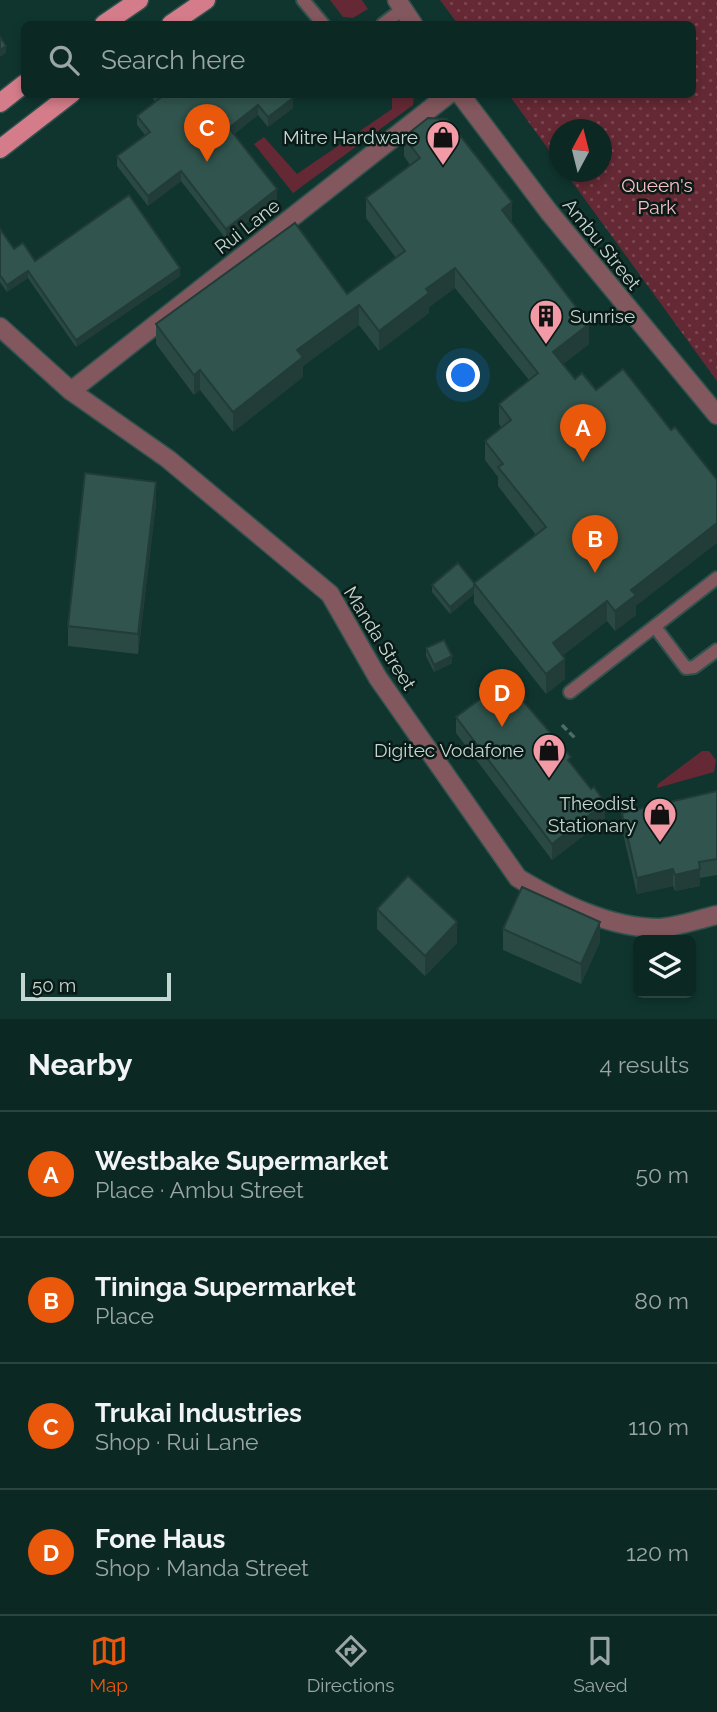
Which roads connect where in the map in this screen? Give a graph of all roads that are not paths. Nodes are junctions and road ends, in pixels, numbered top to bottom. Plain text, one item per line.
1 (139, 0) edge
2 (206, 0) edge
3 (303, 0) edge
4 (400, 4) edge
5 (108, 21) edge
6 (175, 21) edge
7 (320, 21) edge
8 (386, 21) edge
9 (411, 21) edge
10 (21, 86) edge
11 (66, 98) edge
12 (444, 98) edge
13 (463, 98) edge
14 (0, 103) edge
15 (0, 149) edge
16 (0, 327) edge
17 (71, 391) junction
18 (717, 415) edge
19 (717, 578) edge
20 (655, 627) junction
21 (717, 650) edge
22 (570, 692) dead end
23 (717, 915) edge

1 - 5 main road
2 - 6 main road
3 - 7 lane
4 - 8 lane
4 - 9 street
10 - 14 main road
11 - 15 main road
12 - 17 street, Rui Lane
13 - 18 street, Ambu Street
16 - 17 street, Manda Street
17 - 23 street, Manda Street
19 - 20 lane
20 - 21 lane
20 - 22 lane

